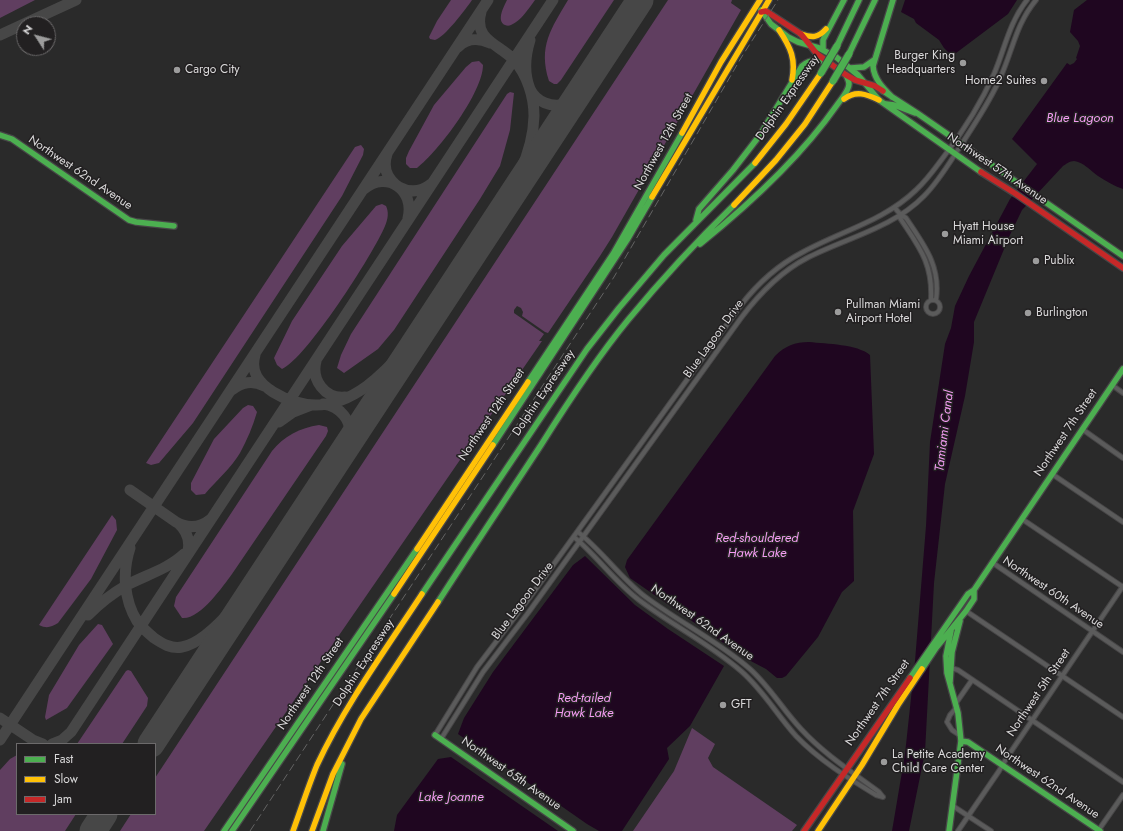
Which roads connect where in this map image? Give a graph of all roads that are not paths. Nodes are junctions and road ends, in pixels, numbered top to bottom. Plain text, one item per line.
1 (760, 0) edge
2 (769, 0) edge
3 (844, 0) edge
4 (859, 0) edge
5 (875, 0) edge
6 (893, 0) edge
7 (1027, 0) edge
8 (1036, 0) edge
9 (761, 12) junction
10 (768, 21) junction
11 (754, 24) junction
12 (831, 25) junction
13 (779, 30) junction
14 (801, 34) junction
15 (810, 44) junction
16 (823, 49) junction
17 (728, 53) junction
18 (874, 60) junction
19 (828, 62) junction
20 (851, 68) junction
21 (846, 75) junction
22 (864, 82) junction
23 (791, 86) junction
24 (892, 97) junction
25 (879, 100) junction
26 (840, 103) junction
27 (886, 104) junction
28 (917, 113) junction
29 (0, 135) edge
30 (958, 143) junction
31 (952, 152) junction
32 (895, 208) junction
33 (900, 214) junction
34 (695, 222) junction
35 (174, 226) dead end
36 (1061, 226) junction
37 (1082, 229) junction
38 (1079, 237) junction
39 (1098, 240) junction
40 (804, 251) junction
41 (1123, 256) edge
42 (682, 258) junction
43 (807, 258) junction
44 (1123, 268) edge
45 (931, 300) junction
46 (936, 300) junction
47 (702, 359) junction
48 (706, 366) junction
49 (1123, 369) edge
50 (1112, 385) junction
51 (1123, 393) edge
52 (1082, 429) junction
53 (1123, 458) edge
54 (1052, 474) junction
55 (1022, 519) junction
56 (1123, 522) edge
57 (578, 532) junction
58 (574, 537) junction
59 (584, 537) junction
60 (580, 542) junction
61 (993, 563) junction
62 (1123, 587) edge
63 (974, 590) junction
64 (962, 602) junction
65 (966, 611) junction
66 (960, 619) junction
67 (952, 630) junction
68 (1092, 632) junction
69 (1123, 652) edge
70 (951, 668) junction
71 (1062, 676) junction
72 (972, 680) junction
73 (950, 682) junction
74 (956, 705) junction
75 (1123, 717) edge
76 (1032, 720) junction
77 (438, 737) junction
78 (961, 739) junction
79 (347, 744) junction
80 (1002, 765) junction
81 (845, 771) junction
82 (854, 777) junction
83 (1123, 782) edge
84 (1123, 795) edge
85 (953, 806) junction
86 (968, 816) junction
87 (224, 831) edge
88 (232, 831) edge
89 (293, 831) edge
90 (312, 831) edge
91 (323, 831) edge
92 (573, 831) edge
93 (804, 831) edge
94 (818, 831) edge
95 (949, 831) edge
96 (958, 831) edge
97 (991, 831) edge
98 (1099, 831) edge

1 - 9 main road
1 - 17 main road, Northwest 12th Street
2 - 9 main road
3 - 12 main road
4 - 34 main road, Dolphin Expressway, bridge
5 - 42 main road, bridge
6 - 18 main road
7 - 30 street, Blue Lagoon Drive
8 - 30 street, Blue Lagoon Drive
9 - 10 main road, Northwest 57th Avenue
9 - 11 main road, Northwest 12th Street
9 - 14 main road
9 - 17 main road
10 - 11 main road
10 - 13 main road, Northwest 57th Avenue
11 - 88 main road, Northwest 12th Street
12 - 14 main road
12 - 16 main road
13 - 15 main road, Northwest 57th Avenue
13 - 23 main road
14 - 15 main road
15 - 16 main road, Northwest 57th Avenue
15 - 19 main road, Northwest 57th Avenue
16 - 20 main road, Northwest 57th Avenue
17 - 87 main road, Northwest 12th Street
18 - 20 main road
18 - 24 main road
19 - 21 main road, Northwest 57th Avenue
19 - 23 main road
20 - 22 main road, Northwest 57th Avenue
21 - 22 main road, Northwest 57th Avenue
21 - 26 main road
22 - 24 main road, Northwest 57th Avenue
22 - 25 main road, Northwest 57th Avenue
23 - 34 main road
24 - 28 main road, Northwest 57th Avenue
25 - 26 main road
25 - 27 main road, Northwest 57th Avenue
26 - 42 main road
27 - 28 main road
27 - 31 main road, Northwest 57th Avenue
28 - 30 main road, Northwest 57th Avenue
29 - 35 main road, Northwest 62nd Avenue
30 - 31 street, Blue Lagoon Drive
30 - 31 street, Blue Lagoon Drive
30 - 37 main road, Northwest 57th Avenue
31 - 32 street, Blue Lagoon Drive
31 - 33 street, Blue Lagoon Drive
31 - 36 main road, Northwest 57th Avenue
32 - 33 street
32 - 40 street, Blue Lagoon Drive
33 - 43 street, Blue Lagoon Drive
33 - 45 street
33 - 46 street
34 - 89 main road, Dolphin Expressway
36 - 37 main road
36 - 38 main road, Northwest 57th Avenue
37 - 39 main road, Northwest 57th Avenue
38 - 39 main road
38 - 44 main road, Northwest 57th Avenue
39 - 41 main road, Northwest 57th Avenue
40 - 43 street
40 - 47 street, Blue Lagoon Drive
42 - 79 main road
43 - 48 street, Blue Lagoon Drive
45 - 46 street
45 - 46 street
47 - 48 street
47 - 57 street, Blue Lagoon Drive
48 - 59 street, Blue Lagoon Drive
49 - 50 main road, Northwest 7th Street
50 - 51 street
50 - 52 main road, Northwest 7th Street
52 - 53 street
52 - 54 main road, Northwest 7th Street
54 - 55 main road, Northwest 7th Street
54 - 56 street
55 - 61 main road, Northwest 7th Street
55 - 62 street
57 - 58 street, Blue Lagoon Drive
57 - 59 street, Northwest 62nd Avenue
58 - 60 street, Northwest 62nd Avenue
58 - 77 street, Blue Lagoon Drive
59 - 60 street, Blue Lagoon Drive
59 - 81 street, Northwest 62nd Avenue
60 - 77 street, Blue Lagoon Drive
60 - 81 street, Northwest 62nd Avenue
61 - 63 main road, Northwest 7th Street
61 - 68 street, Northwest 60th Avenue
62 - 68 street, Northwest 5th Street
63 - 64 main road, Northwest 7th Street
63 - 65 main road, Northwest 7th Street
64 - 67 main road
64 - 81 main road, Northwest 7th Street
65 - 66 main road, Northwest 7th Street
65 - 71 street
66 - 67 main road, Northwest 7th Street
66 - 70 main road
67 - 73 main road
67 - 82 main road, Northwest 7th Street
68 - 69 street, Northwest 60th Avenue
68 - 71 street, Northwest 5th Street
70 - 72 street
70 - 73 main road
71 - 75 street
71 - 76 street, Northwest 5th Street
72 - 74 street
72 - 76 street
73 - 74 main road
74 - 78 main road
74 - 78 street
76 - 80 street, Northwest 5th Street
76 - 83 street
77 - 92 main road, Northwest 65th Avenue
78 - 80 main road, Northwest 62nd Avenue
78 - 85 main road
79 - 90 main road
79 - 91 main road
80 - 86 street, Northwest 5th Street
80 - 98 main road, Northwest 62nd Avenue
81 - 82 street, Northwest 62nd Avenue
81 - 82 street, Northwest 62nd Avenue
81 - 93 main road, Northwest 7th Street
82 - 82 street, Northwest 62nd Avenue
82 - 94 main road, Northwest 7th Street
84 - 98 street
85 - 86 street
85 - 95 main road
86 - 96 street, Northwest 5th Street
86 - 97 street

